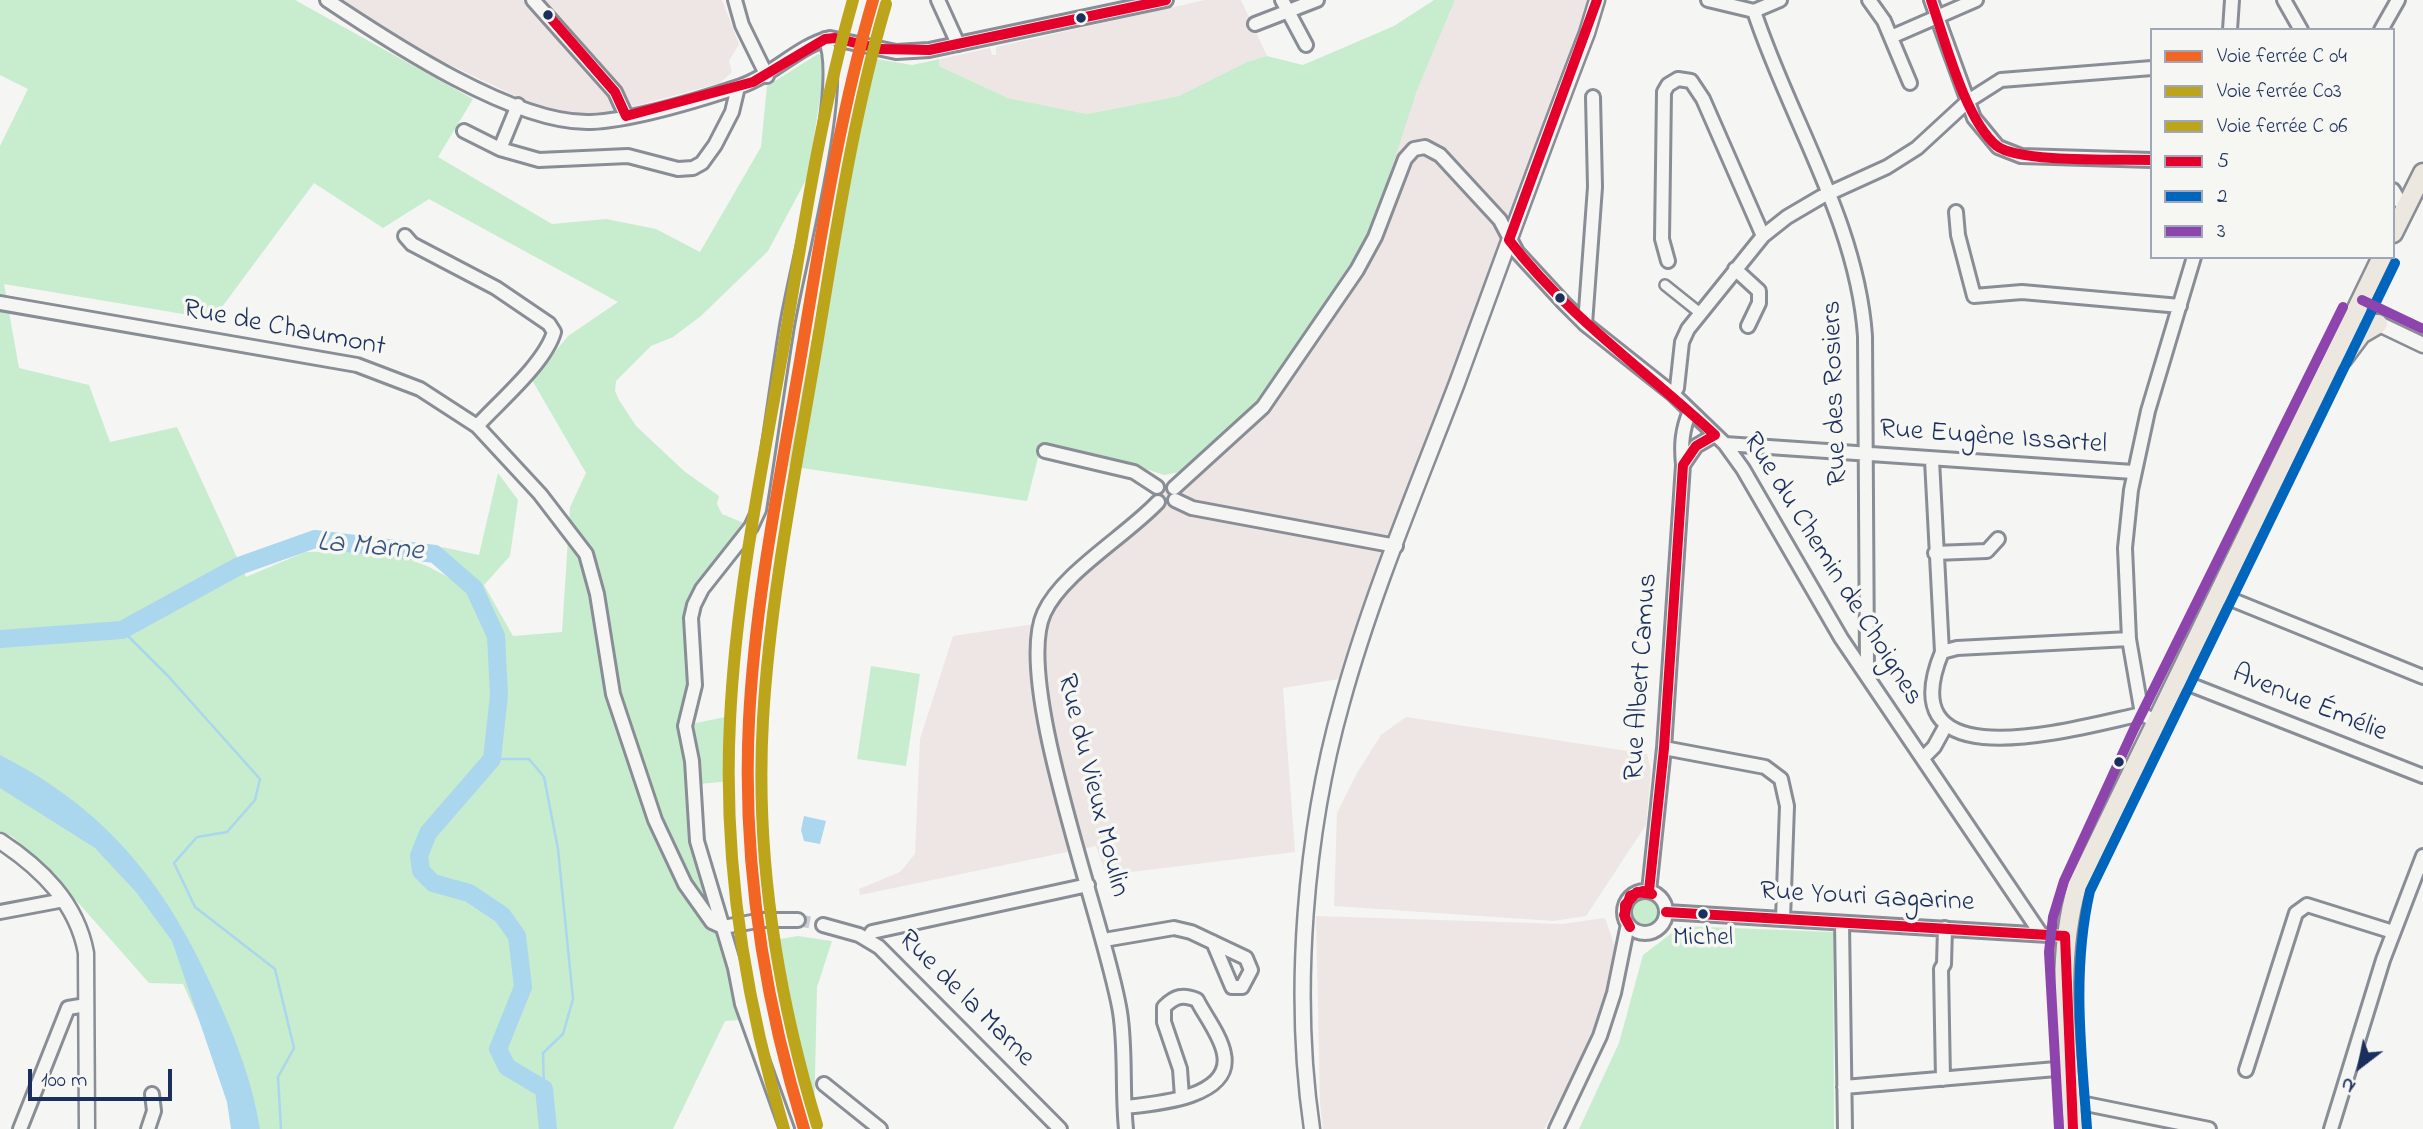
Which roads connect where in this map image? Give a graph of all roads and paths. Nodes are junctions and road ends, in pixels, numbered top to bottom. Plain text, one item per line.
1 (327, 0) edge
2 (533, 0) edge
3 (735, 0) edge
4 (938, 0) edge
5 (1166, 0) edge
6 (1317, 0) edge
7 (1597, 0) edge
8 (1708, 0) edge
9 (1780, 0) edge
10 (1869, 0) edge
11 (1931, 0) edge
12 (1976, 0) edge
13 (2232, 0) edge
14 (2398, 0) edge
15 (2287, 1) edge
16 (1147, 2) edge
17 (1285, 6) edge
18 (1754, 11) junction
19 (1938, 16) junction
20 (1255, 24) dead end
21 (2230, 28) edge
22 (2300, 28) edge
23 (2382, 28) edge
24 (1891, 37) junction
25 (825, 39) junction
26 (958, 44) junction
27 (1306, 45) dead end
28 (2150, 68) edge
29 (767, 76) junction
30 (1910, 83) dead end
31 (738, 87) junction
32 (1593, 97) dead end
33 (1968, 101) junction
34 (517, 106) junction
35 (626, 116) junction
36 (464, 131) dead end
37 (500, 149) junction
38 (2150, 160) edge
39 (2423, 173) edge
40 (2395, 193) edge
41 (1828, 194) junction
42 (2400, 211) edge
43 (1956, 212) dead end
44 (405, 236) dead end
45 (1763, 236) junction
46 (1509, 240) junction
47 (2193, 259) edge
48 (2381, 259) edge
49 (1668, 261) dead end
50 (1735, 269) junction
51 (1665, 285) dead end
52 (0, 303) edge
53 (2180, 306) junction
54 (1700, 313) junction
55 (2356, 313) junction
56 (1585, 324) junction
57 (2378, 324) junction
58 (1748, 326) dead end
59 (2423, 345) edge
60 (2325, 376) junction
61 (1673, 394) junction
62 (1690, 411) junction
63 (477, 426) junction
64 (1720, 439) junction
65 (1682, 440) junction
66 (1696, 446) junction
67 (1045, 451) dead end
68 (1866, 455) junction
69 (1932, 460) junction
70 (1683, 465) junction
71 (2133, 472) junction
72 (1157, 487) junction
73 (1175, 494) junction
74 (1158, 502) junction
75 (1998, 539) dead end
76 (1396, 546) junction
77 (1935, 553) junction
78 (2218, 594) junction
79 (2129, 639) junction
80 (1942, 652) junction
81 (1862, 669) junction
82 (2423, 677) edge
83 (2176, 679) junction
84 (2149, 718) junction
85 (1945, 727) junction
86 (1664, 748) junction
87 (1923, 758) junction
88 (2423, 776) edge
89 (0, 841) edge
90 (2423, 856) edge
91 (1088, 885) junction
92 (1650, 891) junction
93 (64, 900) junction
94 (0, 912) edge
95 (1667, 912) junction
96 (1783, 919) junction
97 (798, 920) tunnel mouth
98 (1842, 923) junction
99 (1628, 924) junction
100 (823, 925) tunnel mouth
101 (723, 927) junction
102 (1945, 928) junction
103 (2393, 932) junction
104 (1645, 933) junction
105 (2041, 934) junction
106 (2065, 936) junction
107 (867, 939) junction
108 (1104, 940) junction
109 (1213, 942) dead end
110 (1622, 961) junction
111 (86, 1005) junction
112 (2068, 1068) junction
113 (2246, 1070) dead end
114 (1942, 1079) junction
115 (824, 1084) dead end
116 (1844, 1087) junction
117 (152, 1094) dead end
118 (1182, 1097) junction
119 (2071, 1101) junction
120 (1125, 1107) junction
121 (20, 1129) edge
122 (87, 1129) edge
123 (148, 1129) edge
124 (787, 1129) edge
125 (880, 1129) edge
126 (1060, 1129) edge
127 (1126, 1129) edge
128 (1312, 1129) edge
129 (1556, 1129) edge
130 (1845, 1129) edge
131 (2073, 1129) edge
132 (2208, 1129) edge
133 (2331, 1129) edge

1 - 34 street
2 - 35 street
3 - 29 street
4 - 26 street
5 - 16 street
6 - 17 street
7 - 46 street
8 - 18 street
9 - 18 street
10 - 24 street
11 - 19 street
12 - 19 street
13 - 21 street
14 - 23 street
15 - 22 street
16 - 26 street
17 - 20 street
17 - 27 street
18 - 41 street, Rue des Rosiers
19 - 24 street
19 - 33 street
24 - 30 street
25 - 26 street
25 - 29 street
25 - 101 street
28 - 33 street
29 - 31 street
31 - 35 street
31 - 37 street
32 - 56 street
33 - 38 street
33 - 41 street
34 - 35 street
34 - 37 street
36 - 37 street
39 - 42 main road
40 - 42 street
41 - 45 street
41 - 68 street, Rue des Rosiers
43 - 53 street
44 - 63 street
45 - 49 street
45 - 50 street
46 - 56 street, Rue du Chemin de Choignes
46 - 73 street, Rue du Chemin de Choignes
46 - 76 street
47 - 53 street
48 - 55 main road
50 - 54 street
50 - 58 street
51 - 54 street
52 - 63 street, Rue de Chaumont
53 - 71 street
54 - 61 street
55 - 57 street
55 - 60 main road
56 - 61 street, Rue du Chemin de Choignes
57 - 59 street
57 - 60 main road
60 - 78 main road
61 - 62 street, Rue du Chemin de Choignes
62 - 64 street, Rue du Chemin de Choignes
62 - 65 street, Rue Albert Camus
63 - 101 street, Rue de Chaumont
64 - 66 street
64 - 68 street, Rue Eugène Issartel
64 - 81 street, Rue du Chemin de Choignes
65 - 66 street
65 - 70 street, Rue Albert Camus
66 - 70 street
67 - 72 street
68 - 69 street, Rue Eugène Issartel
68 - 81 street, Rue des Rosiers
69 - 71 street, Rue Eugène Issartel
69 - 77 street
70 - 86 street, Rue Albert Camus
71 - 79 street
72 - 73 street
72 - 74 street
73 - 74 street
73 - 76 street
74 - 91 street, Rue du Vieux Moulin
75 - 77 street
76 - 128 street
77 - 80 street
78 - 82 street
78 - 83 main road
79 - 80 street
79 - 84 street
80 - 85 street
81 - 87 street, Rue du Chemin de Choignes
83 - 84 main road
83 - 88 street, Avenue Émélie
84 - 85 street
84 - 106 main road
85 - 87 street
86 - 92 street, Rue Albert Camus
86 - 96 street
87 - 105 street, Rue du Chemin de Choignes
89 - 93 street
90 - 103 street
91 - 107 street
91 - 108 street, Rue du Vieux Moulin
92 - 95 street
92 - 99 street
93 - 94 street
93 - 111 street
95 - 96 street, Rue Youri Gagarine
95 - 104 street
96 - 98 street, Rue Youri Gagarine
97 - 101 street
98 - 102 street, Rue Youri Gagarine
98 - 116 street
99 - 104 street
99 - 110 street
100 - 107 street, Rue de la Marne
101 - 124 street
102 - 105 street, Rue Youri Gagarine
102 - 114 street
103 - 113 street
103 - 133 street
104 - 110 street
105 - 106 street, Rue Youri Gagarine
106 - 112 main road
107 - 126 street, Rue de la Marne
108 - 109 street
108 - 120 street, Rue du Vieux Moulin
110 - 129 street
111 - 121 street
111 - 122 street
112 - 114 street
112 - 119 main road
114 - 116 street
115 - 125 street
116 - 130 street
117 - 123 street
118 - 118 street
118 - 120 street
119 - 131 main road
119 - 132 street
120 - 127 street, Rue du Vieux Moulin

